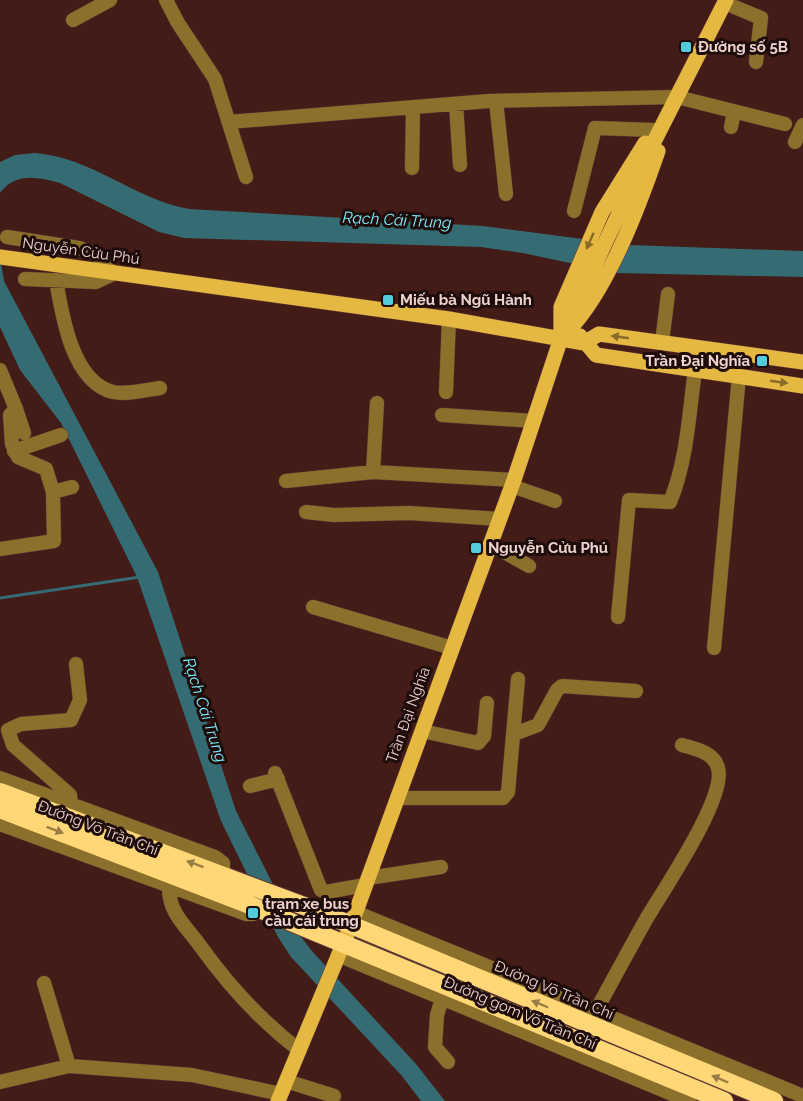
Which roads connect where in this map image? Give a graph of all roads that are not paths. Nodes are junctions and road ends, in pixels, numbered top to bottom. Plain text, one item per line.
1 (110, 0) edge
2 (166, 0) edge
3 (725, 1) edge
4 (73, 20) dead end
5 (756, 62) dead end
6 (677, 97) junction
7 (496, 101) junction
8 (456, 104) junction
9 (412, 107) junction
10 (734, 112) junction
11 (229, 122) junction
12 (785, 124) dead end
13 (803, 125) edge
14 (731, 127) dead end
15 (654, 130) junction
16 (795, 142) dead end
17 (460, 165) dead end
18 (412, 168) dead end
19 (246, 177) dead end
20 (506, 194) dead end
21 (574, 211) dead end
22 (7, 237) dead end
23 (0, 257) edge
24 (113, 274) junction
25 (590, 275) junction
26 (25, 279) dead end
27 (57, 280) junction
28 (668, 294) dead end
29 (561, 307) junction
30 (583, 316) junction
31 (449, 319) junction
32 (536, 334) junction
33 (561, 338) junction
34 (662, 342) junction
35 (584, 343) junction
36 (803, 362) edge
37 (0, 370) edge
38 (695, 370) junction
39 (739, 376) junction
40 (803, 386) edge
41 (160, 388) dead end
42 (446, 392) dead end
43 (377, 403) dead end
44 (16, 409) junction
45 (442, 416) dead end
46 (533, 421) junction
47 (24, 434) dead end
48 (61, 435) dead end
49 (9, 447) edge
50 (374, 472) junction
51 (286, 481) dead end
52 (513, 483) junction
53 (72, 487) dead end
54 (53, 492) junction
55 (555, 501) dead end
56 (306, 512) dead end
57 (500, 519) junction
58 (490, 544) junction
59 (0, 549) edge
60 (529, 566) dead end
61 (313, 607) dead end
62 (618, 617) dead end
63 (452, 648) junction
64 (714, 648) dead end
65 (76, 664) dead end
66 (518, 679) dead end
67 (636, 691) dead end
68 (487, 704) dead end
69 (422, 730) junction
70 (514, 734) junction
71 (682, 745) dead end
72 (0, 778) edge
73 (250, 786) dead end
74 (0, 792) edge
75 (397, 798) junction
76 (72, 804) junction
77 (0, 809) edge
78 (0, 824) edge
79 (441, 867) dead end
80 (223, 875) junction
81 (367, 881) junction
82 (169, 888) junction
83 (255, 907) junction
84 (353, 918) junction
85 (339, 954) junction
86 (44, 983) dead end
87 (444, 993) junction
88 (596, 1011) junction
89 (299, 1050) junction
90 (448, 1062) dead end
91 (69, 1066) junction
92 (0, 1082) edge
93 (282, 1092) edge
94 (334, 1095) dead end
95 (803, 1096) edge
96 (689, 1101) edge
97 (724, 1101) edge
98 (774, 1101) edge

1 - 4 street
2 - 11 street
3 - 5 street
3 - 6 main road, Trần Đại Nghĩa
6 - 7 street
6 - 10 street
6 - 15 main road, Trần Đại Nghĩa
6 - 25 main road, Trần Đại Nghĩa
7 - 8 street
7 - 20 street
8 - 9 street
8 - 17 street
9 - 11 street
9 - 18 street
10 - 12 street
10 - 14 street
11 - 19 street
13 - 16 street
15 - 21 street
15 -> 25 main road, Trần Đại Nghĩa
22 - 24 street
23 - 24 main road, Nguyễn Cửu Phú
24 - 27 street
24 - 31 main road, Nguyễn Cửu Phú
25 - 29 main road, Trần Đại Nghĩa
25 - 30 main road, Trần Đại Nghĩa
25 - 33 main road, Trần Đại Nghĩa
26 - 27 street
27 - 41 street
28 - 34 street
29 - 32 main road
29 - 33 main road, Trần Đại Nghĩa
30 - 33 main road, Trần Đại Nghĩa
30 - 35 main road
31 - 32 main road, Nguyễn Cửu Phú
31 - 42 street
32 - 33 main road, Nguyễn Cửu Phú
33 - 35 main road, Nguyễn Cửu Phú
33 - 46 main road, Trần Đại Nghĩa
34 -> 35 main road, Nguyễn Cửu Phú
34 - 36 main road, Nguyễn Cửu Phú
35 - 38 main road, Nguyễn Cửu Phú
37 - 44 street
38 - 39 main road, Nguyễn Cửu Phú
38 - 62 street
39 -> 40 main road, Nguyễn Cửu Phú
39 - 64 street
43 - 50 street
44 - 47 street
44 - 49 street
45 - 46 street
46 - 52 main road, Trần Đại Nghĩa
48 - 49 street
49 - 54 street
50 - 51 street
50 - 52 street
52 - 55 street
52 - 57 main road, Trần Đại Nghĩa
53 - 54 street
54 - 59 street
56 - 57 street
57 - 58 main road, Trần Đại Nghĩa
58 - 60 street
58 - 63 main road, Trần Đại Nghĩa
61 - 63 street
63 - 69 main road, Trần Đại Nghĩa
65 - 76 street
66 - 70 street
67 - 70 street
68 - 69 street
69 - 75 main road, Trần Đại Nghĩa
70 - 75 street
71 - 88 street
72 - 76 street
73 - 81 street
80 -> 74 highway, Đường Võ Trần Chí
75 - 81 main road, Trần Đại Nghĩa
76 - 80 street
77 -> 83 highway, Đường Võ Trần Chí
78 - 82 street
79 - 81 street
80 - 84 highway, Đường Võ Trần Chí
81 - 84 main road, Trần Đại Nghĩa
82 - 83 street
82 - 89 street
83 - 85 highway, Đường Võ Trần Chí
84 - 85 main road, Trần Đại Nghĩa
84 - 88 street, Đường gom Võ Trần Chí
98 -> 84 highway, Đường Võ Trần Chí
85 - 87 highway
85 - 89 main road, Trần Đại Nghĩa
86 - 91 street
87 - 90 street
87 - 96 street, Đường gom Võ Trần Chí
87 - 97 highway
88 - 95 street, Đường gom Võ Trần Chí
89 - 93 main road, Trần Đại Nghĩa
91 - 92 street
91 - 93 street
93 - 94 street

